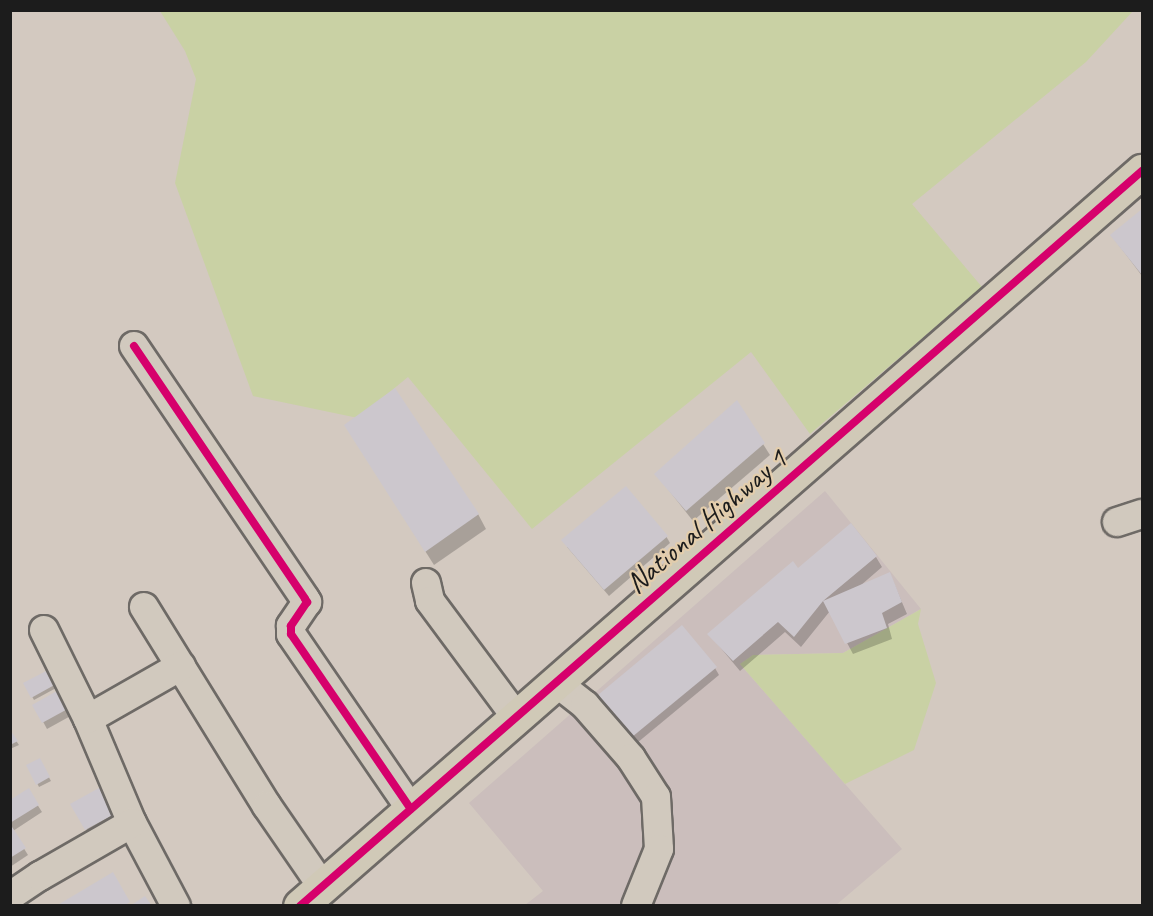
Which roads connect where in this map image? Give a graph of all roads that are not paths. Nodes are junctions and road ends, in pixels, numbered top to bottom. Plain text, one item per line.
1 (1143, 171) edge
2 (134, 346) dead end
3 (426, 583) dead end
4 (144, 607) dead end
5 (44, 630) dead end
6 (181, 666) junction
7 (556, 683) junction
8 (516, 718) junction
9 (88, 719) junction
10 (411, 809) junction
11 (132, 823) junction
12 (10, 896) edge
13 (310, 899) edge
14 (176, 906) edge
15 (636, 906) edge

1 - 7 highway, National Highway 1
2 - 10 street
3 - 8 street
4 - 6 street
5 - 9 street
6 - 9 street
6 - 13 street
7 - 8 highway, National Highway 1
7 - 15 street
8 - 10 highway, National Highway 1
9 - 11 street
10 - 13 highway, National Highway 1
11 - 12 street
11 - 14 street

